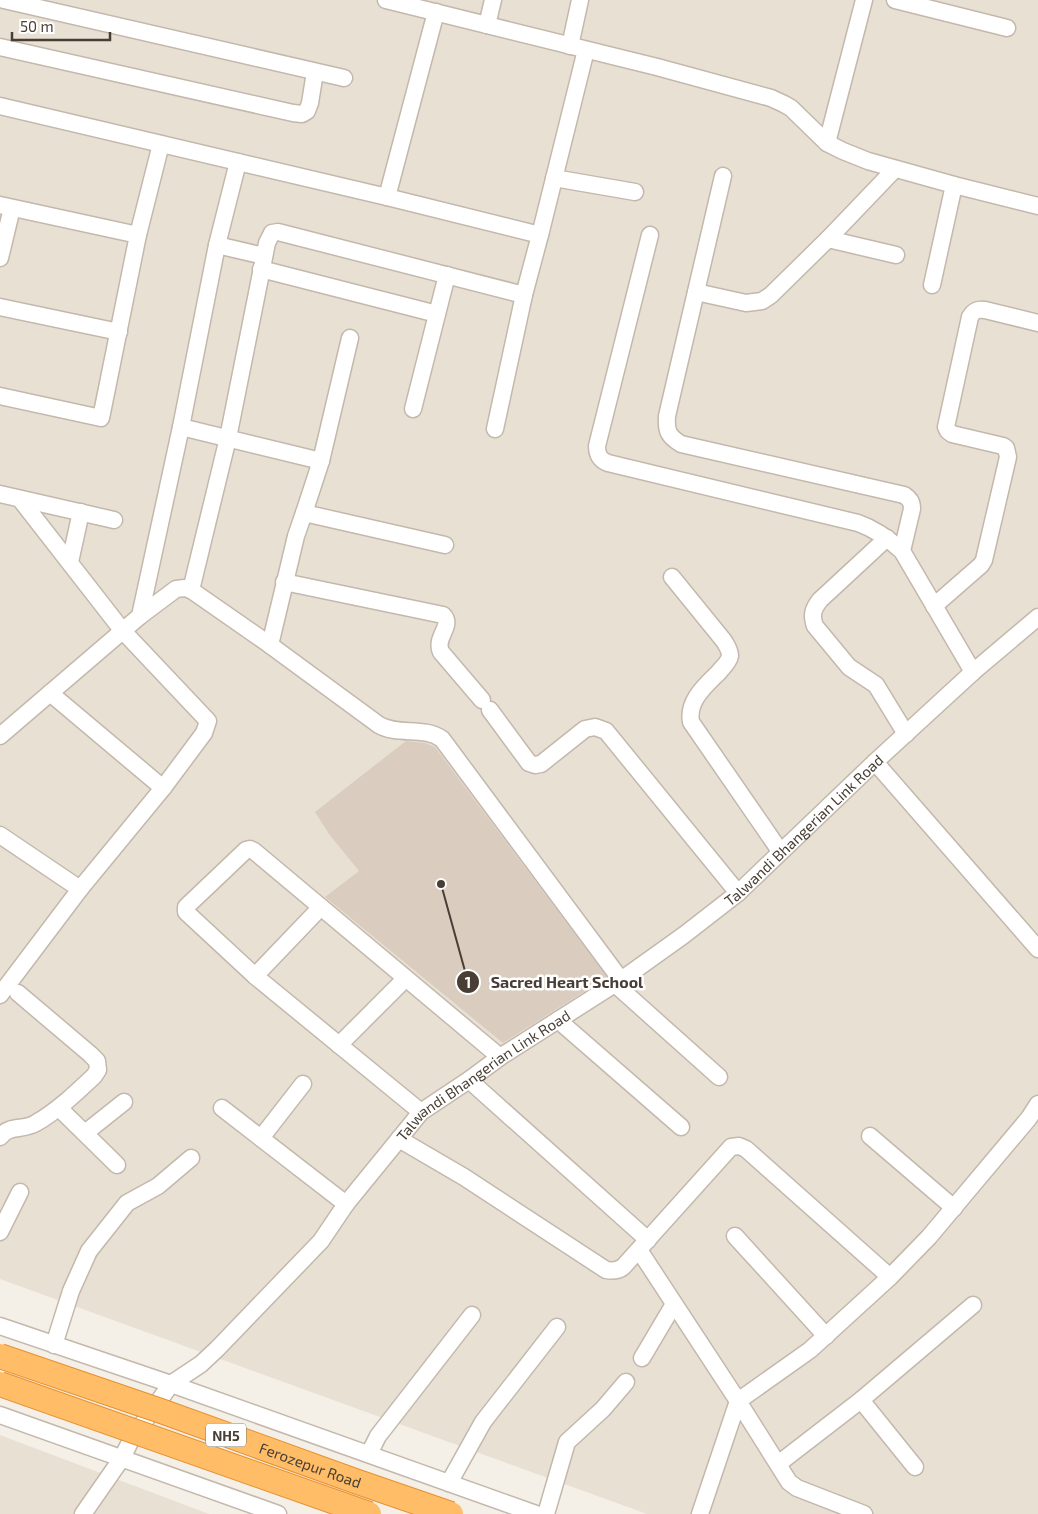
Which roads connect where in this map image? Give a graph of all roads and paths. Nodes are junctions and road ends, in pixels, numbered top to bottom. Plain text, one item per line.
1 (4, 0) edge
2 (386, 0) edge
3 (492, 0) edge
4 (580, 0) edge
5 (864, 0) edge
6 (895, 0) edge
7 (58, 6) edge
8 (436, 12) junction
9 (487, 24) junction
10 (1007, 28) dead end
11 (570, 46) junction
12 (0, 47) edge
13 (586, 50) junction
14 (316, 72) junction
15 (344, 78) dead end
16 (0, 106) edge
17 (827, 143) junction
18 (161, 144) junction
19 (238, 162) junction
20 (895, 169) junction
21 (722, 176) dead end
22 (554, 178) junction
23 (954, 185) junction
24 (635, 192) dead end
25 (387, 197) junction
26 (1038, 206) edge
27 (6, 207) edge
28 (138, 235) junction
29 (540, 235) junction
30 (650, 235) dead end
31 (828, 239) junction
32 (217, 245) junction
33 (896, 255) dead end
34 (0, 258) edge
35 (263, 262) junction
36 (447, 275) junction
37 (932, 286) dead end
38 (696, 292) junction
39 (524, 295) junction
40 (0, 307) edge
41 (437, 314) junction
42 (1038, 323) edge
43 (119, 332) junction
44 (350, 338) dead end
45 (0, 396) edge
46 (412, 409) dead end
47 (181, 427) junction
48 (495, 430) dead end
49 (228, 438) junction
50 (322, 461) junction
51 (0, 494) edge
52 (20, 499) junction
53 (80, 512) junction
54 (304, 513) junction
55 (114, 520) dead end
56 (888, 538) junction
57 (444, 545) dead end
58 (902, 551) junction
59 (70, 562) junction
60 (672, 577) dead end
61 (284, 582) junction
62 (191, 590) junction
63 (934, 606) junction
64 (140, 616) junction
65 (1038, 617) edge
66 (122, 630) junction
67 (270, 645) junction
68 (973, 672) junction
69 (50, 693) junction
70 (906, 734) junction
71 (0, 736) edge
72 (875, 762) junction
73 (163, 788) junction
74 (0, 834) edge
75 (780, 851) junction
76 (80, 889) junction
77 (738, 893) junction
78 (321, 907) junction
79 (1038, 949) edge
80 (255, 976) junction
81 (405, 979) junction
82 (618, 982) junction
83 (18, 993) dead end
84 (0, 995) edge
85 (558, 1020) junction
86 (339, 1045) junction
87 (500, 1057) junction
88 (719, 1077) dead end
89 (469, 1080) junction
90 (303, 1084) dead end
91 (124, 1102) dead end
92 (1038, 1104) edge
93 (59, 1108) junction
94 (222, 1108) dead end
95 (421, 1112) junction
96 (681, 1127) dead end
97 (84, 1133) junction
98 (870, 1136) dead end
99 (0, 1137) edge
100 (261, 1138) junction
101 (400, 1138) junction
102 (191, 1158) dead end
103 (117, 1165) dead end
104 (20, 1192) dead end
105 (346, 1204) junction
106 (954, 1208) junction
107 (0, 1232) edge
108 (735, 1236) dead end
109 (644, 1245) junction
110 (890, 1277) junction
111 (674, 1304) junction
112 (974, 1306) dead end
113 (472, 1315) dead end
114 (0, 1326) edge
115 (557, 1327) dead end
116 (826, 1336) junction
117 (54, 1345) junction
118 (0, 1356) edge
119 (642, 1358) dead end
120 (626, 1382) dead end
121 (0, 1384) edge
122 (171, 1384) junction
123 (861, 1400) junction
124 (738, 1401) junction
125 (0, 1415) edge
126 (369, 1454) junction
127 (122, 1458) junction
128 (778, 1464) junction
129 (915, 1467) dead end
130 (449, 1483) junction
131 (83, 1514) edge
132 (278, 1514) edge
133 (368, 1514) edge
134 (451, 1514) edge
135 (536, 1514) edge
136 (546, 1514) edge
137 (700, 1514) edge
138 (864, 1514) edge

1 - 7 street
2 - 8 street
3 - 9 street
4 - 11 street
5 - 17 street
6 - 10 street
7 - 14 street
8 - 9 street
8 - 25 street
9 - 11 street
11 - 13 street
12 - 14 street
13 - 17 street
13 - 22 street
14 - 15 street
16 - 18 street
17 - 20 street
18 - 19 street
18 - 28 street
19 - 25 street
19 - 32 street
20 - 23 street
20 - 31 street
21 - 38 street
22 - 24 street
22 - 29 street
23 - 26 street
23 - 37 street
25 - 29 street
27 - 28 street
27 - 34 street
28 - 43 street
29 - 39 street
30 - 56 street
31 - 33 street
31 - 38 street
32 - 35 street
32 - 47 street
35 - 36 street
35 - 41 street
35 - 49 street
36 - 39 street
36 - 41 street
38 - 58 street
39 - 48 street
40 - 43 street
41 - 46 street
42 - 63 street
43 - 45 street
44 - 50 street
47 - 49 street
47 - 64 street
49 - 50 street
49 - 62 street
50 - 54 street
51 - 52 street
52 - 53 street
52 - 59 street
53 - 55 street
53 - 59 street
54 - 57 street
54 - 61 street
56 - 58 street
56 - 70 street
58 - 63 street
59 - 66 street
60 - 75 street
61 - 67 street
61 - 77 street
62 - 64 street
62 - 67 street
63 - 68 street
64 - 66 street
65 - 68 street, Talwandi Bhangerian Link Road
66 - 69 street
66 - 73 street
67 - 82 street
68 - 70 street, Talwandi Bhangerian Link Road
69 - 71 street
69 - 73 street
70 - 72 street, Talwandi Bhangerian Link Road
72 - 75 street, Talwandi Bhangerian Link Road
72 - 79 street
73 - 76 street
74 - 76 street
75 - 77 street, Talwandi Bhangerian Link Road
76 - 84 street
77 - 82 street, Talwandi Bhangerian Link Road
78 - 80 street
78 - 80 street
78 - 81 street
80 - 86 street
81 - 86 street
81 - 87 street
82 - 85 street, Talwandi Bhangerian Link Road
82 - 88 street
83 - 93 street
85 - 87 street, Talwandi Bhangerian Link Road
85 - 96 street
86 - 95 street
87 - 89 street, Talwandi Bhangerian Link Road
89 - 95 street, Talwandi Bhangerian Link Road
89 - 109 street
90 - 100 street
91 - 97 street
92 - 106 street
93 - 97 street
93 - 99 street
94 - 100 street
95 - 101 street, Talwandi Bhangerian Link Road
97 - 103 street
98 - 106 street
100 - 105 street
101 - 105 street, Talwandi Bhangerian Link Road
101 - 109 street
102 - 117 street
104 - 107 street
105 - 122 street, Talwandi Bhangerian Link Road
106 - 110 street
108 - 116 street
109 - 110 street
109 - 111 street
110 - 116 street
111 - 119 street
111 - 124 street
112 - 123 street
113 - 126 street
114 - 117 street
115 - 130 street
116 - 124 street
117 - 122 street
118 - 134 highway, Ferozepur Road / NH5, bridge
120 - 136 street
121 - 133 highway, Ferozepur Road / NH5, bridge
122 - 126 street
122 - 127 street, Talwandi Bhangerian Link Road
123 - 128 street
123 - 129 street
124 - 128 street
124 - 137 street
125 - 127 street
126 - 130 street
127 - 131 street, Talwandi Bhangerian Link Road
127 - 132 street
128 - 138 street
130 - 135 street

